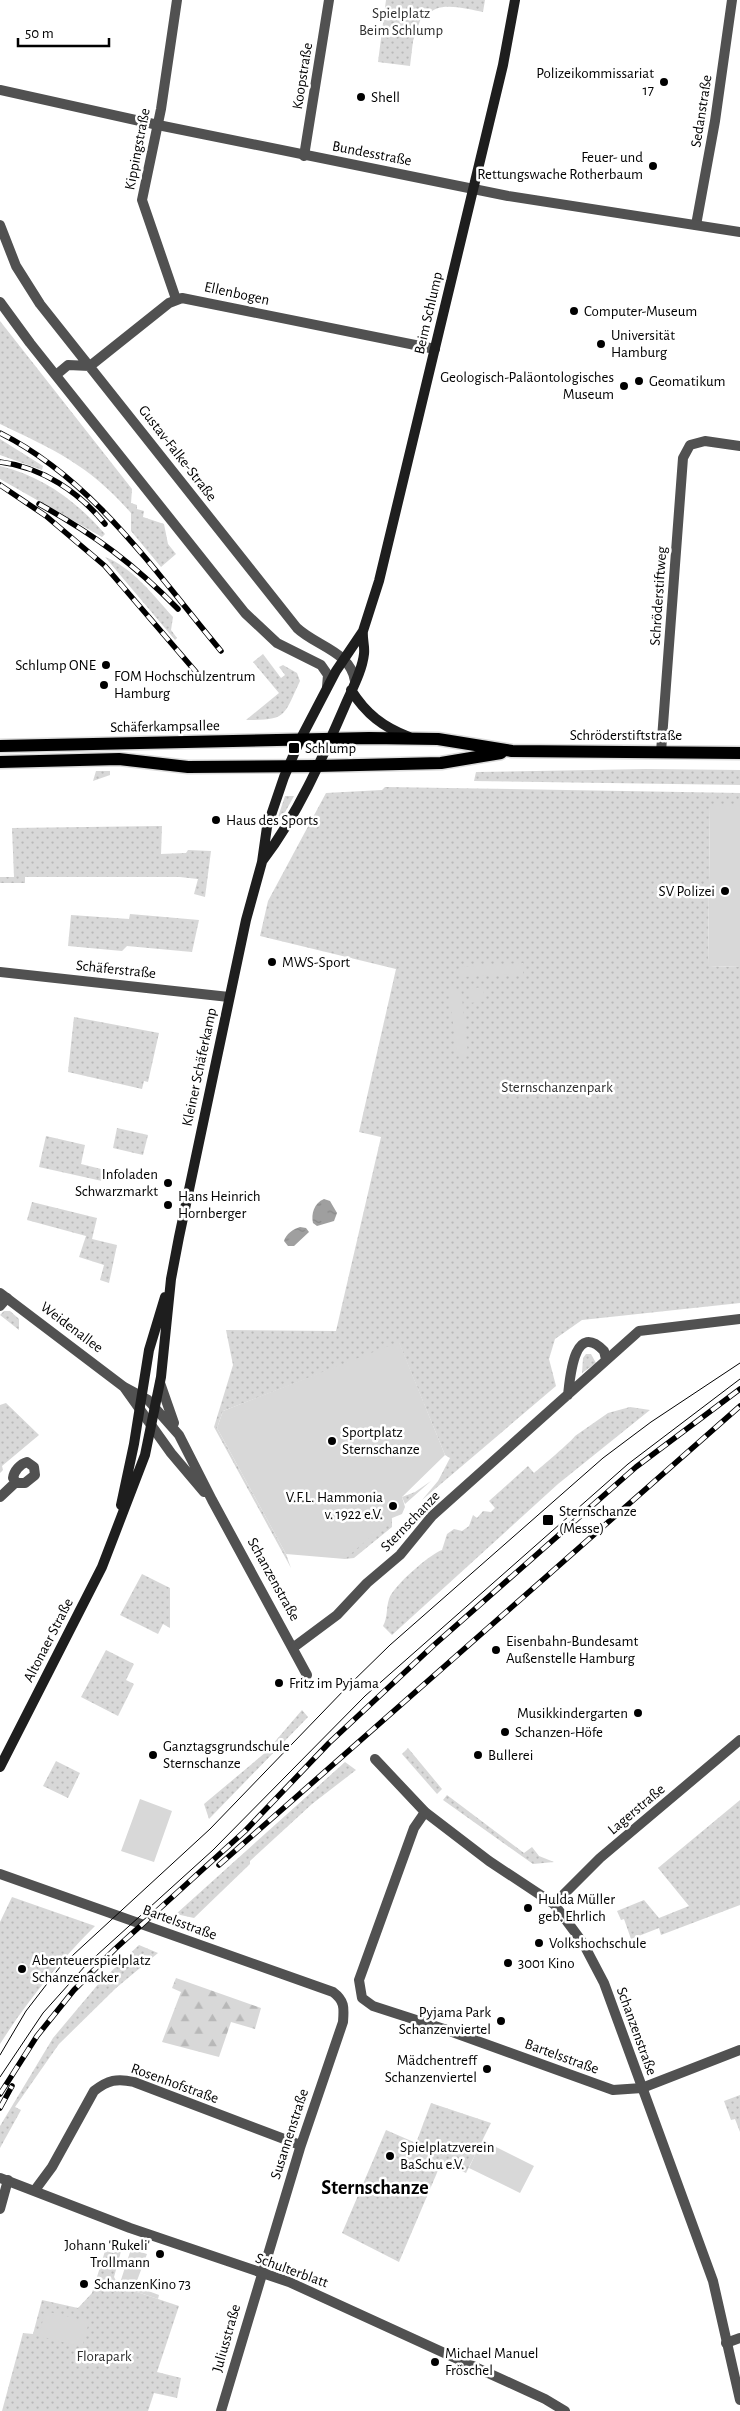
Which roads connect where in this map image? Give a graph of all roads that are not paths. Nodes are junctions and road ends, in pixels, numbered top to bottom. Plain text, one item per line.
1 (177, 0) edge
2 (329, 0) edge
3 (515, 0) edge
4 (732, 0) edge
5 (0, 90) edge
6 (158, 125) junction
7 (304, 156) junction
8 (473, 189) junction
9 (0, 225) edge
10 (696, 225) junction
11 (740, 232) edge
12 (176, 299) junction
13 (0, 302) edge
14 (435, 350) junction
15 (90, 366) junction
16 (56, 375) junction
17 (740, 446) edge
18 (363, 631) junction
19 (343, 659) junction
20 (353, 685) junction
21 (327, 687) junction
22 (331, 738) junction
23 (414, 739) junction
24 (300, 740) junction
25 (0, 746) edge
26 (512, 751) junction
27 (661, 752) junction
28 (740, 752) edge
29 (0, 762) edge
30 (288, 766) junction
31 (318, 766) junction
32 (262, 862) junction
33 (0, 972) edge
34 (229, 997) junction
35 (171, 1279) junction
36 (2, 1299) edge
37 (740, 1319) edge
38 (606, 1359) junction
39 (160, 1382) junction
40 (124, 1387) junction
41 (141, 1394) junction
42 (568, 1395) junction
43 (156, 1407) junction
44 (139, 1410) junction
45 (151, 1428) junction
46 (179, 1435) junction
47 (16, 1482) dead end
48 (0, 1497) edge
49 (212, 1500) junction
50 (117, 1524) junction
51 (294, 1647) junction
52 (307, 1675) dead end
53 (740, 1740) edge
54 (375, 1759) dead end
55 (0, 1768) edge
56 (425, 1812) junction
57 (0, 1874) edge
58 (554, 1904) junction
59 (344, 2005) joint
60 (740, 2050) edge
61 (642, 2088) junction
62 (300, 2145) junction
63 (4, 2179) edge
64 (34, 2190) junction
65 (0, 2209) edge
66 (261, 2273) junction
67 (740, 2338) edge
68 (726, 2344) junction
69 (740, 2400) edge
70 (221, 2411) edge
71 (565, 2411) edge

1 - 6 street, Kippingstraße
2 - 7 street, Koopstraße
3 - 8 main road, Beim Schlump
4 - 10 street, Sedanstraße
5 - 6 street, Bundesstraße
6 - 7 street, Bundesstraße
6 - 12 street, Kippingstraße
7 - 8 street, Bundesstraße
8 - 10 street, Bundesstraße
8 - 14 main road, Beim Schlump
9 - 15 street, Gustav-Falke-Straße
10 - 11 street, Bundesstraße
12 - 14 street, Ellenbogen
12 - 15 street
13 - 16 street
14 - 18 main road, Beim Schlump
15 - 16 street
15 - 19 street, Gustav-Falke-Straße
16 - 21 street
17 - 27 street, Schröderstiftweg
18 - 19 main road, Beim Schlump
18 - 20 main road, Beim Schlump
19 - 20 street, Gustav-Falke-Straße
19 - 21 main road, Beim Schlump
20 - 22 main road, Beim Schlump
20 - 23 main road
21 - 24 main road, Beim Schlump
22 - 23 main road, Schröderstiftstraße
22 - 24 main road, Schäferkampsallee
22 - 31 main road, Beim Schlump
23 - 26 main road, Schröderstiftstraße
24 - 25 main road, Schäferkampsallee
24 - 30 main road, Beim Schlump
26 - 27 main road, Schröderstiftstraße
26 - 31 main road, Schröderstiftstraße
27 - 28 main road, Schröderstiftstraße
29 - 30 main road
30 - 31 main road
30 - 32 main road, Kleiner Schäferkamp
31 - 32 main road, Kleiner Schäferkamp
32 - 34 main road, Kleiner Schäferkamp
33 - 34 street, Schäferstraße
34 - 35 main road, Kleiner Schäferkamp
35 - 39 main road, Kleiner Schäferkamp
35 - 41 main road, Kleiner Schäferkamp
36 - 40 street, Weidenallee
37 - 38 street, Sternschanze
38 - 42 street, Sternschanze
38 - 42 street
39 - 43 main road, Kleiner Schäferkamp
39 - 46 street
40 - 41 street, Weidenallee
40 - 44 street, Weidenallee
41 - 43 street, Weidenallee
41 - 44 main road, Altonaer Straße
42 - 51 street, Sternschanze
43 - 45 main road, Kleiner Schäferkamp
43 - 46 street, Schanzenstraße
44 - 45 street, Schanzenstraße
44 - 50 main road, Altonaer Straße
45 - 49 street, Schanzenstraße
45 - 50 main road, Altonaer Straße
46 - 49 street, Schanzenstraße
47 - 48 street
49 - 51 street, Schanzenstraße
50 - 55 main road, Altonaer Straße
51 - 52 street, Schanzenstraße
53 - 58 street, Lagerstraße
54 - 56 street, Schanzenstraße
56 - 58 street, Schanzenstraße
56 - 61 street, Bartelsstraße
57 - 59 street, Bartelsstraße
58 - 61 street, Schanzenstraße
59 - 62 street, Susannenstraße
60 - 61 street, Bartelsstraße
61 - 68 street, Schanzenstraße
62 - 64 street, Rosenhofstraße
62 - 66 street, Susannenstraße
63 - 64 street, Schulterblatt
63 - 65 street
64 - 66 street, Schulterblatt
66 - 70 street, Juliusstraße
66 - 71 street, Schulterblatt
67 - 68 street
68 - 69 street, Schanzenstraße

